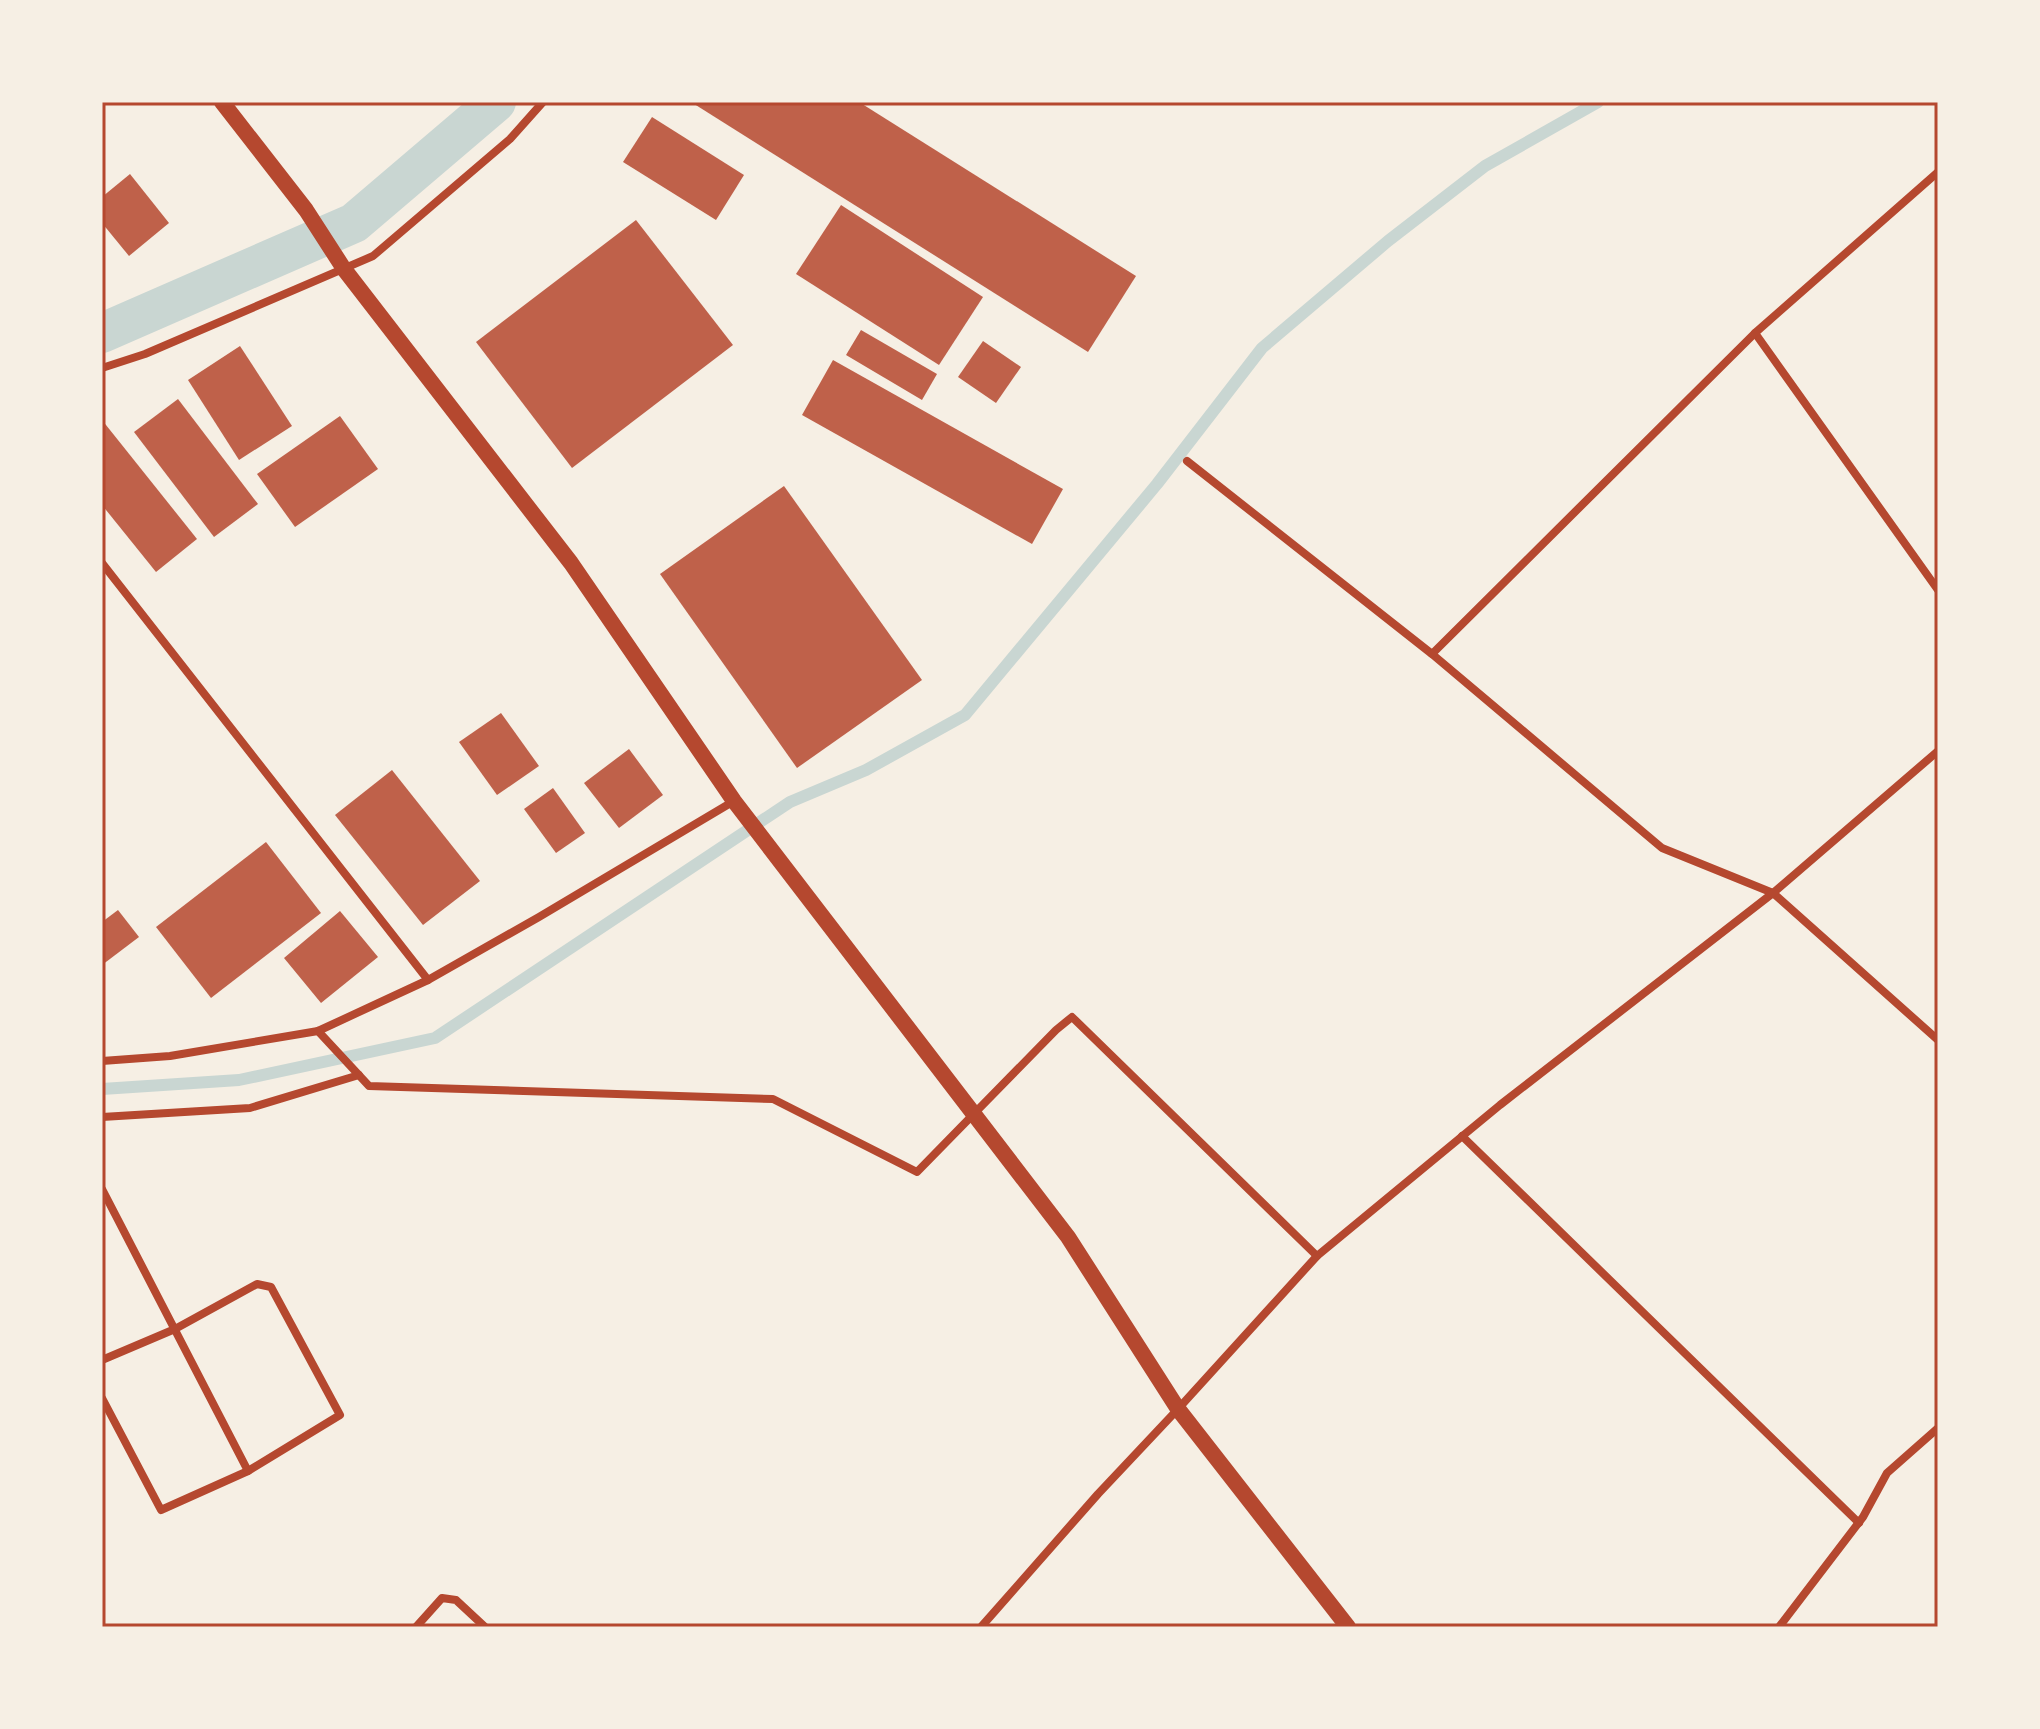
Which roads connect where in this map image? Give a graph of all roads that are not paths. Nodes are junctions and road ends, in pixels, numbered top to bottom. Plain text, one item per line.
1 (222, 102) edge
2 (543, 102) edge
3 (1938, 172) edge
4 (344, 269) junction
5 (1755, 333) junction
6 (102, 368) edge
7 (1187, 461) dead end
8 (102, 563) edge
9 (1938, 590) edge
10 (1432, 654) junction
11 (1938, 751) edge
12 (736, 803) junction
13 (1773, 893) junction
14 (428, 980) junction
15 (320, 1034) junction
16 (1936, 1034) edge
17 (102, 1061) edge
18 (358, 1073) junction
19 (972, 1114) junction
20 (102, 1117) edge
21 (1462, 1136) junction
22 (102, 1189) edge
23 (1317, 1256) junction
24 (175, 1329) junction
25 (102, 1360) edge
26 (102, 1398) edge
27 (1178, 1409) junction
28 (1938, 1428) edge
29 (248, 1471) junction
30 (1859, 1523) junction
31 (416, 1627) edge
32 (485, 1627) edge
33 (981, 1627) edge
34 (1348, 1627) edge
35 (1779, 1627) edge

1 - 4 main road
2 - 4 street
3 - 5 street
4 - 6 street
4 - 12 main road
5 - 9 street
5 - 10 street
7 - 10 street
8 - 14 street
10 - 13 street
11 - 13 street
12 - 14 street
12 - 19 main road
13 - 16 street
13 - 21 street
14 - 15 street
15 - 17 street
15 - 18 street
18 - 19 street
18 - 20 street
19 - 23 street
19 - 27 main road
21 - 23 street
21 - 30 street
22 - 24 street
23 - 27 street
24 - 25 street
24 - 29 street
24 - 29 street
26 - 29 street
27 - 33 street
27 - 34 main road
28 - 30 street
30 - 35 street
31 - 32 street

